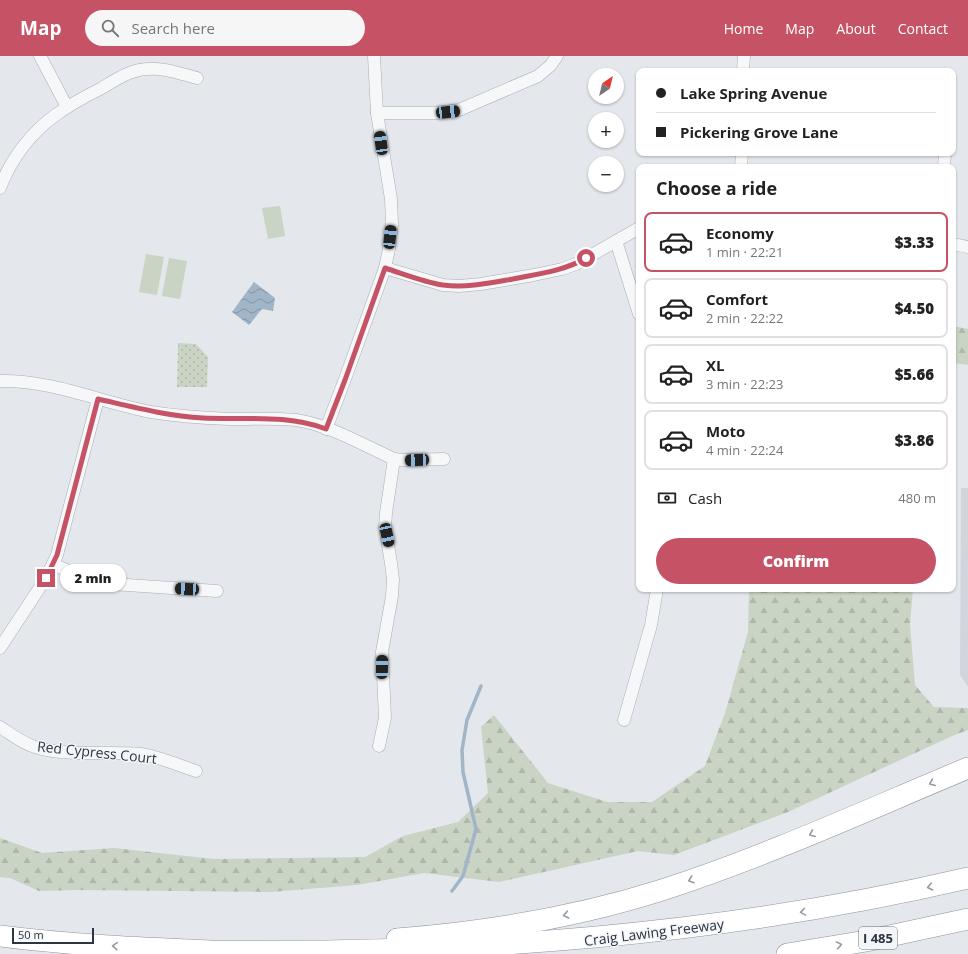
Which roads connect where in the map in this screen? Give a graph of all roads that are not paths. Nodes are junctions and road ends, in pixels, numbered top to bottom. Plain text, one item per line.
1 (40, 56) edge
2 (374, 56) edge
3 (557, 56) edge
4 (744, 56) edge
5 (743, 68) edge
6 (197, 78) dead end
7 (67, 107) junction
8 (377, 113) junction
9 (0, 188) edge
10 (636, 230) edge
11 (616, 241) junction
12 (956, 245) edge
13 (968, 247) edge
14 (385, 268) junction
15 (636, 304) edge
16 (0, 378) edge
17 (0, 381) edge
18 (98, 399) junction
19 (326, 429) junction
20 (394, 459) junction
21 (444, 459) dead end
22 (53, 564) junction
23 (217, 590) dead end
24 (656, 592) edge
25 (0, 648) edge
26 (624, 720) dead end
27 (0, 727) edge
28 (379, 746) dead end
29 (968, 768) edge
30 (196, 771) dead end
31 (968, 878) edge
32 (968, 918) edge
33 (0, 936) edge
34 (246, 952) junction
35 (787, 954) edge

1 - 7 street
2 - 8 street
3 - 8 street
4 - 5 street
6 - 7 street
7 - 9 street
8 - 14 street
10 - 11 street
11 - 14 street
11 - 15 street
12 - 13 street
14 - 19 street
16 - 17 street
17 - 18 street
18 - 19 street
18 - 22 street
19 - 20 street
20 - 21 street
20 - 28 street
22 - 23 street
22 - 25 street
24 - 26 street
27 - 30 street, Red Cypress Court
29 -> 34 highway
31 -> 34 highway, Craig Lawing Freeway
35 -> 32 highway, I 485
34 -> 33 highway, Craig Lawing Freeway

